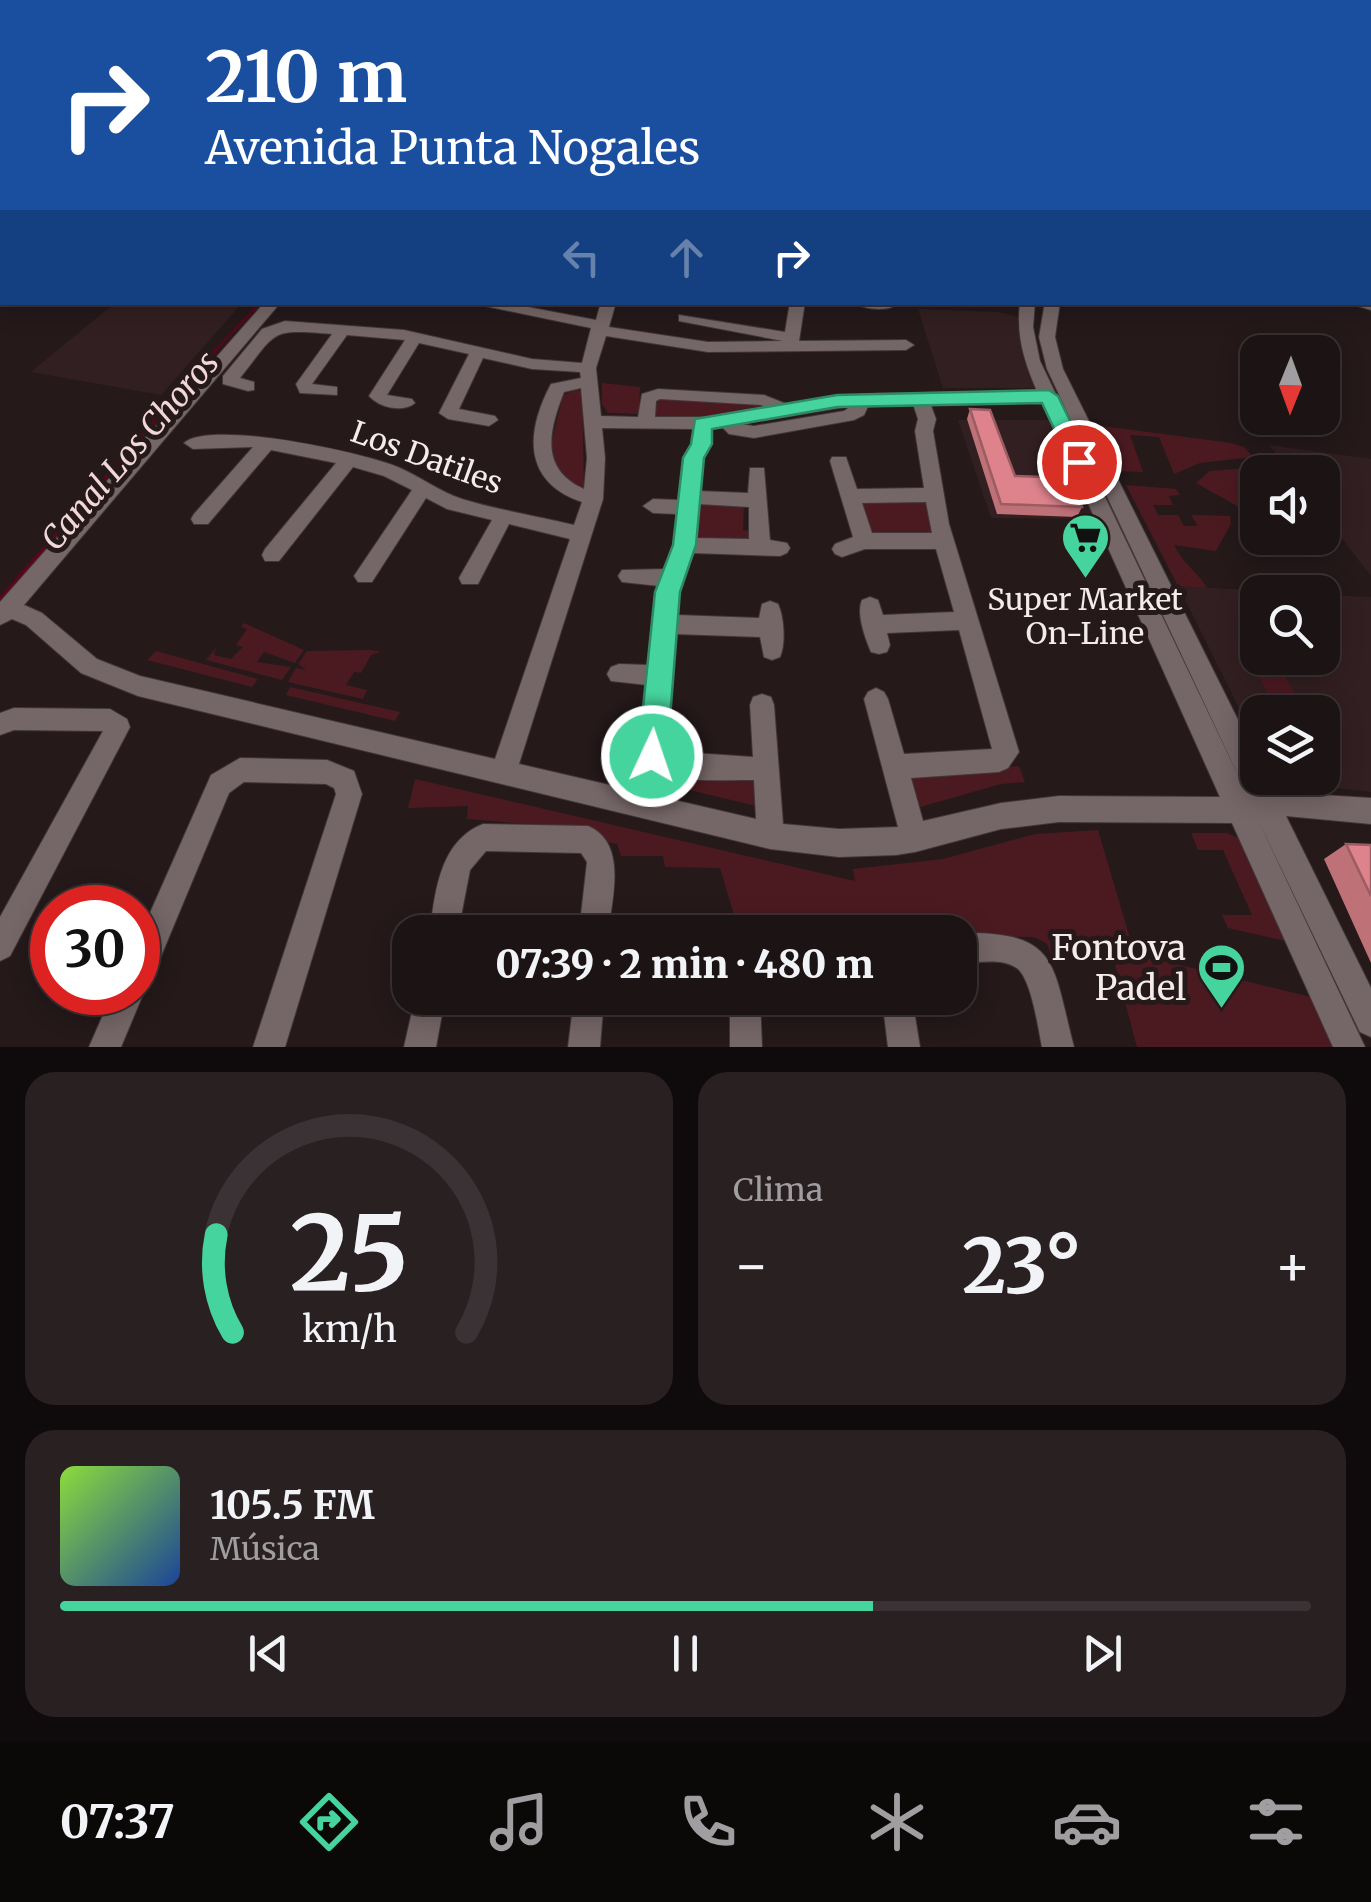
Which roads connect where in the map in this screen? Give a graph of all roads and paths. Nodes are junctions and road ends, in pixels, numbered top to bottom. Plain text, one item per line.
1 (271, 305) edge
2 (493, 305) edge
3 (797, 305) edge
4 (1028, 305) edge
5 (1052, 305) edge
6 (544, 312) edge
7 (684, 318) dead end
8 (601, 323) edge
9 (344, 328) junction
10 (414, 337) junction
11 (791, 343) junction
12 (906, 345) dead end
13 (478, 352) junction
14 (588, 370) junction
15 (248, 386) dead end
16 (331, 391) dead end
17 (1049, 396) junction
18 (863, 399) junction
19 (406, 404) dead end
20 (785, 410) junction
21 (916, 410) junction
22 (488, 420) dead end
23 (726, 420) junction
24 (592, 422) junction
25 (646, 423) junction
26 (694, 436) junction
27 (192, 443) dead end
28 (267, 443) junction
29 (349, 459) junction
30 (839, 462) dead end
31 (757, 473) dead end
32 (423, 488) junction
33 (851, 496) junction
34 (935, 496) junction
35 (593, 499) junction
36 (758, 500) junction
37 (689, 502) junction
38 (653, 506) dead end
39 (504, 516) junction
40 (200, 519) dead end
41 (582, 530) junction
42 (864, 541) junction
43 (944, 541) junction
44 (684, 545) junction
45 (842, 548) dead end
46 (272, 555) dead end
47 (365, 576) dead end
48 (629, 576) dead end
49 (470, 578) dead end
50 (671, 578) junction
51 (4, 613) edge
52 (967, 621) junction
53 (664, 624) junction
54 (874, 625) dead end
55 (771, 630) dead end
56 (619, 674) dead end
57 (658, 676) junction
58 (876, 699) dead end
59 (762, 705) dead end
60 (0, 724) edge
61 (895, 767) junction
62 (766, 769) junction
63 (503, 774) junction
64 (1253, 807) junction
65 (1371, 812) edge
66 (770, 836) junction
67 (915, 838) junction
68 (448, 915) edge
69 (596, 915) edge
70 (160, 923) edge
71 (0, 946) edge
72 (977, 948) edge
73 (119, 1015) edge
74 (427, 1015) edge
75 (587, 1015) edge
76 (745, 1015) edge
77 (899, 1015) edge
78 (1371, 1022) edge
79 (106, 1047) edge
80 (269, 1047) edge
81 (420, 1047) edge
82 (584, 1047) edge
83 (746, 1047) edge
84 (904, 1047) edge
85 (1058, 1047) edge
86 (1349, 1047) edge

1 - 51 street
2 - 6 street
3 - 11 street
4 - 17 street
5 - 64 street
6 - 8 street
7 - 11 street
8 - 11 street
8 - 14 street
9 - 10 street
9 - 15 street
9 - 16 street
10 - 13 street
10 - 19 street
11 - 12 street
13 - 14 street
13 - 22 street
14 - 24 street
14 - 35 street
17 - 21 street
17 - 64 street
18 - 20 street
18 - 21 street
18 - 23 street
20 - 23 street
20 - 25 street
21 - 34 street
23 - 26 street
24 - 25 street
24 - 35 street
25 - 26 street
26 - 37 street
27 - 28 street, Los Datiles
28 - 29 street, Los Datiles
28 - 40 street
29 - 32 street, Los Datiles
29 - 46 street
30 - 33 street
31 - 36 street
32 - 39 street, Los Datiles
32 - 47 street
33 - 34 street
33 - 42 street
34 - 43 street
35 - 41 street
36 - 37 street
36 - 44 street
37 - 38 street
37 - 44 street
39 - 41 street, Los Datiles
39 - 49 street
41 - 63 street
42 - 43 street
42 - 45 street
43 - 52 street
44 - 50 street
48 - 50 street
50 - 53 street
51 - 63 street
52 - 54 street
52 - 61 street
53 - 55 street
53 - 57 street
56 - 57 street
57 - 62 street
58 - 61 street
59 - 62 street
60 - 71 street
61 - 67 street
62 - 66 street
63 - 66 street
64 - 65 street
64 - 67 street
64 - 78 street
64 - 86 street
66 - 67 street
68 - 69 street
70 - 80 street
72 - 85 street
73 - 79 street
74 - 81 street
75 - 82 street
76 - 83 street
77 - 84 street

